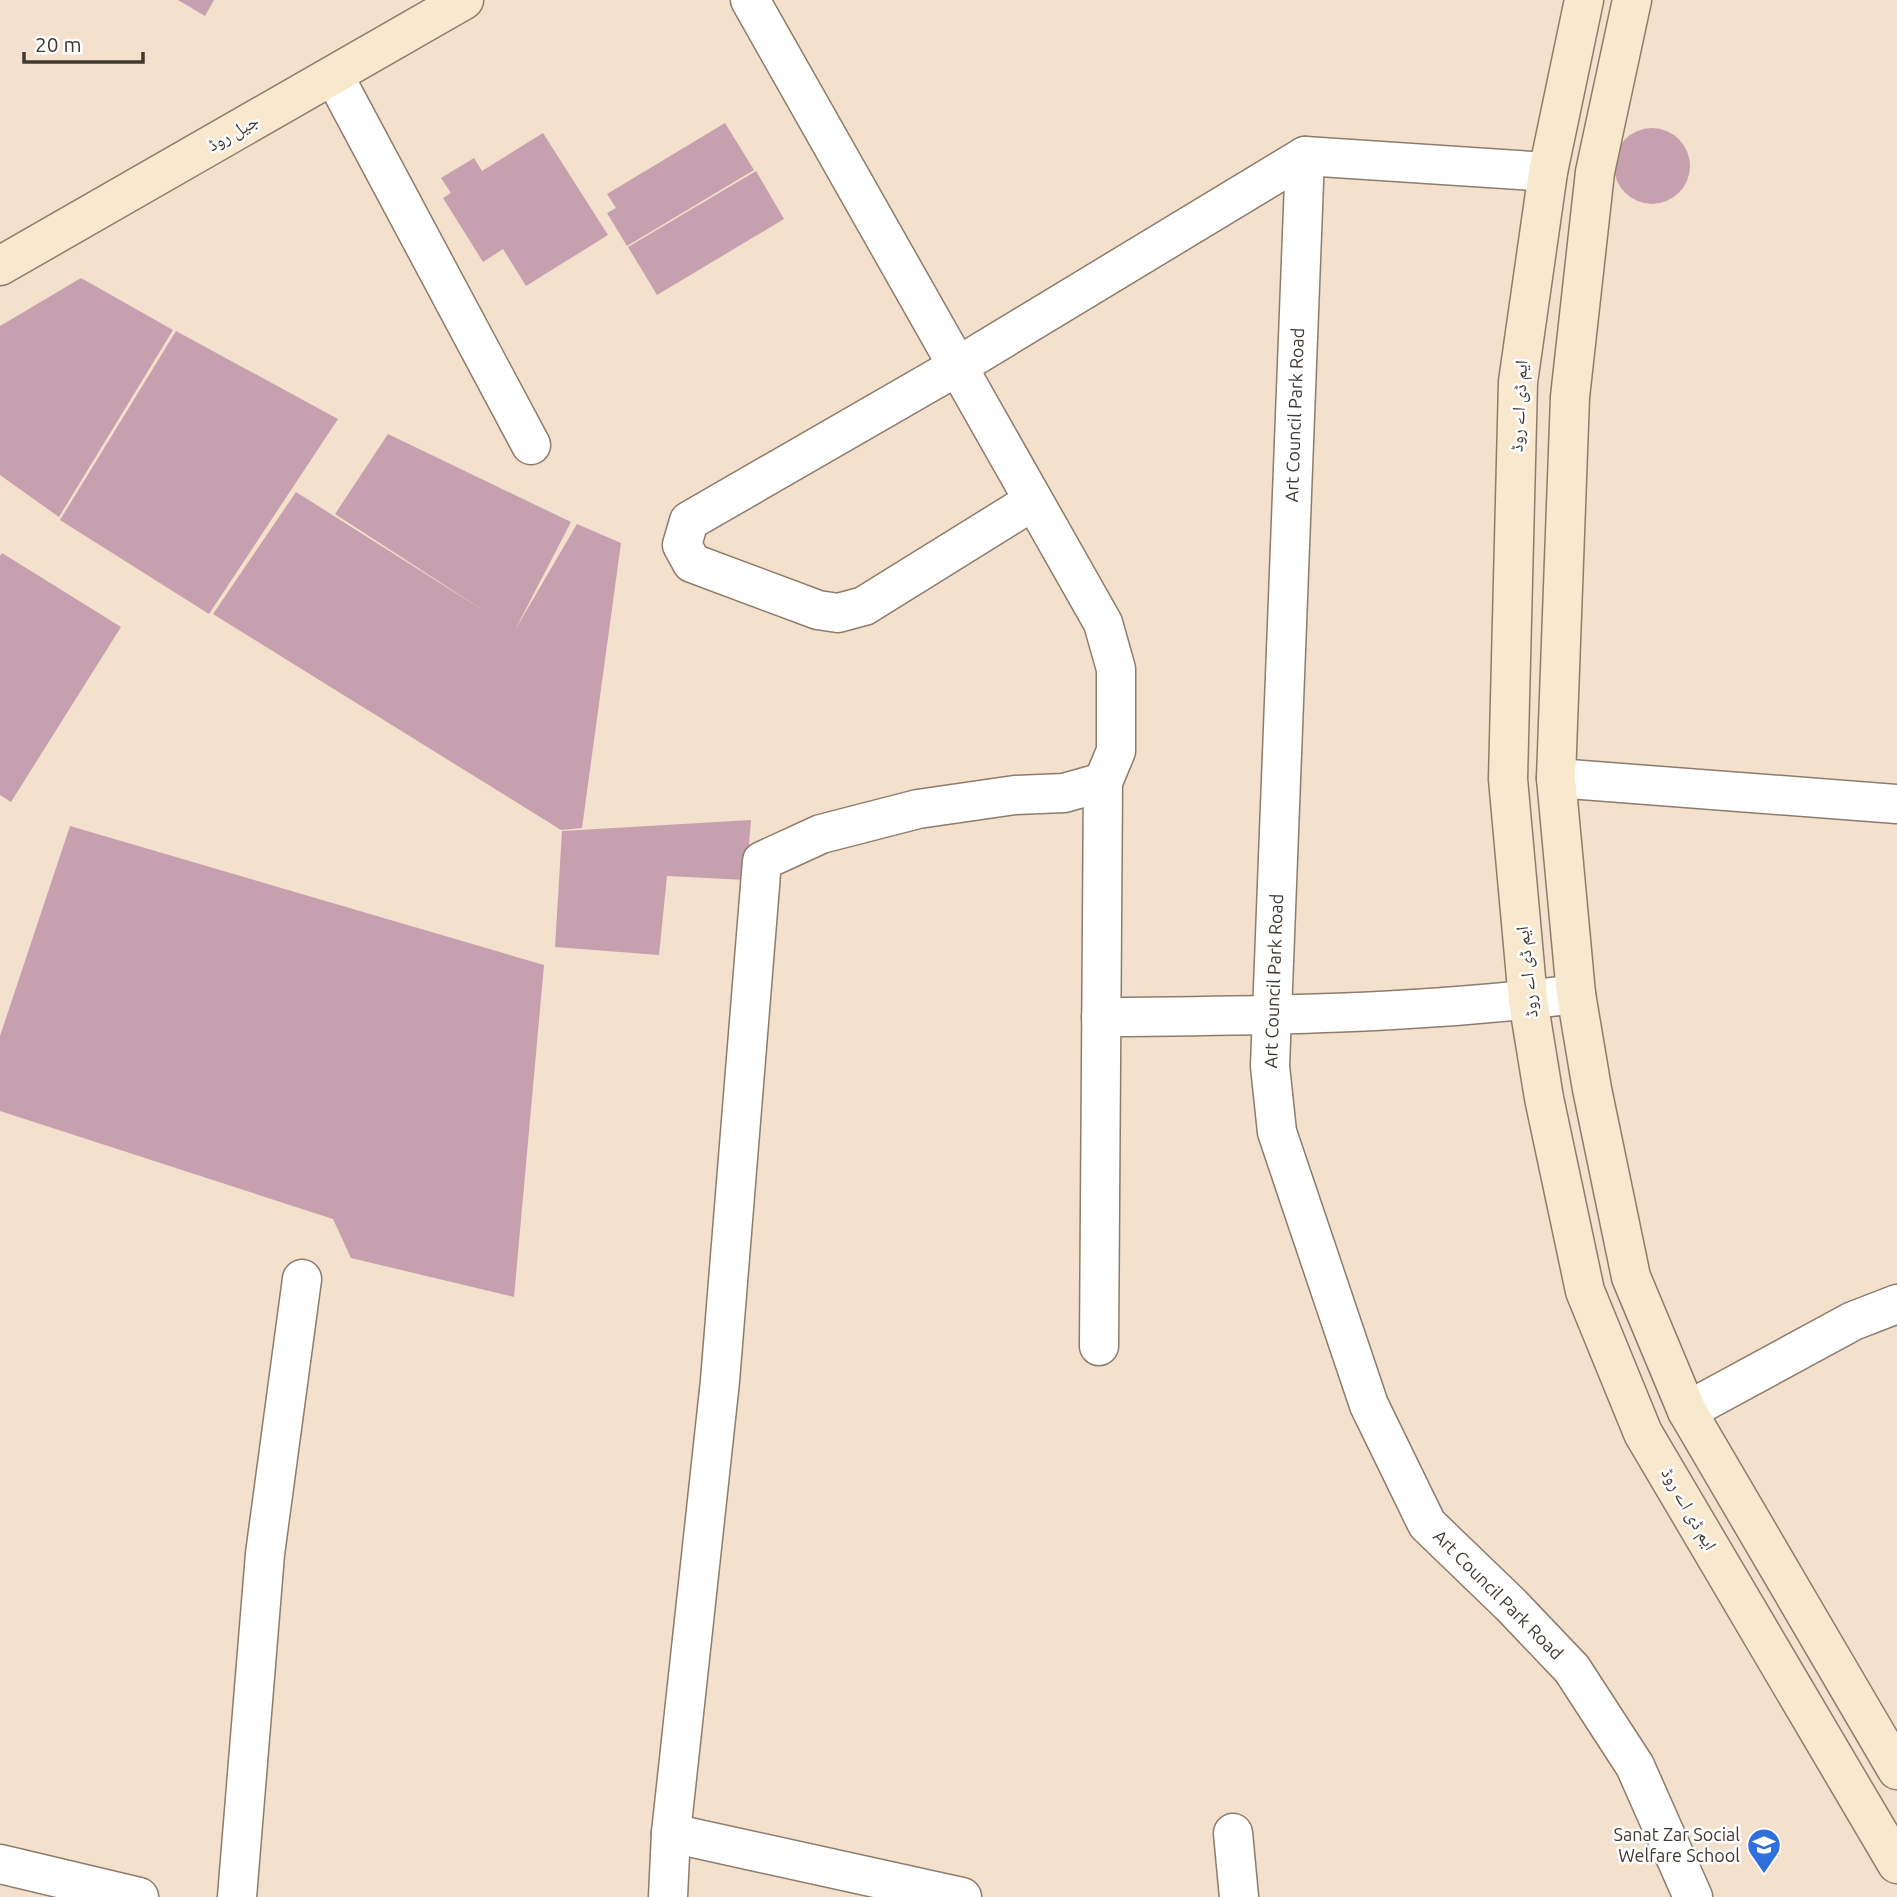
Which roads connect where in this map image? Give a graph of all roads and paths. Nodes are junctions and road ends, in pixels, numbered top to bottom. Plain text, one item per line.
1 (464, 0) edge
2 (750, 0) edge
3 (1584, 0) edge
4 (1632, 0) edge
5 (334, 76) junction
6 (1305, 156) junction
7 (1549, 172) junction
8 (0, 266) edge
9 (957, 366) junction
10 (531, 445) dead end
11 (1034, 501) junction
12 (1556, 778) junction
13 (1102, 782) junction
14 (1897, 804) edge
15 (1576, 994) junction
16 (1528, 1000) junction
17 (1272, 1016) junction
18 (1101, 1017) junction
19 (302, 1279) dead end
20 (1897, 1304) edge
21 (1099, 1346) dead end
22 (1687, 1411) junction
23 (1897, 1770) edge
24 (671, 1833) junction
25 (1233, 1833) dead end
26 (0, 1864) edge
27 (1897, 1864) edge
28 (139, 1897) edge
29 (237, 1897) edge
30 (668, 1897) edge
31 (962, 1897) edge
32 (1239, 1897) edge
33 (1693, 1897) edge

1 - 5 main road, جیل روڈ
2 - 9 street
3 - 7 main road, ایم ڈی اے روڈ
4 - 12 main road
5 - 8 main road, جیل روڈ
5 - 10 street
6 - 7 street
6 - 9 street
6 - 17 street, Art Council Park Road
7 - 16 main road, ایم ڈی اے روڈ
9 - 11 street
9 - 11 street
11 - 13 street
12 - 14 street
12 - 15 main road
13 - 18 street
13 - 24 street
15 - 16 street
15 - 22 main road
16 - 17 street
16 - 27 main road, ایم ڈی اے روڈ
17 - 18 street
17 - 33 street, Art Council Park Road
18 - 21 street
19 - 29 street
20 - 22 street
22 - 23 main road
24 - 30 street
24 - 31 street
25 - 32 street
26 - 28 street

